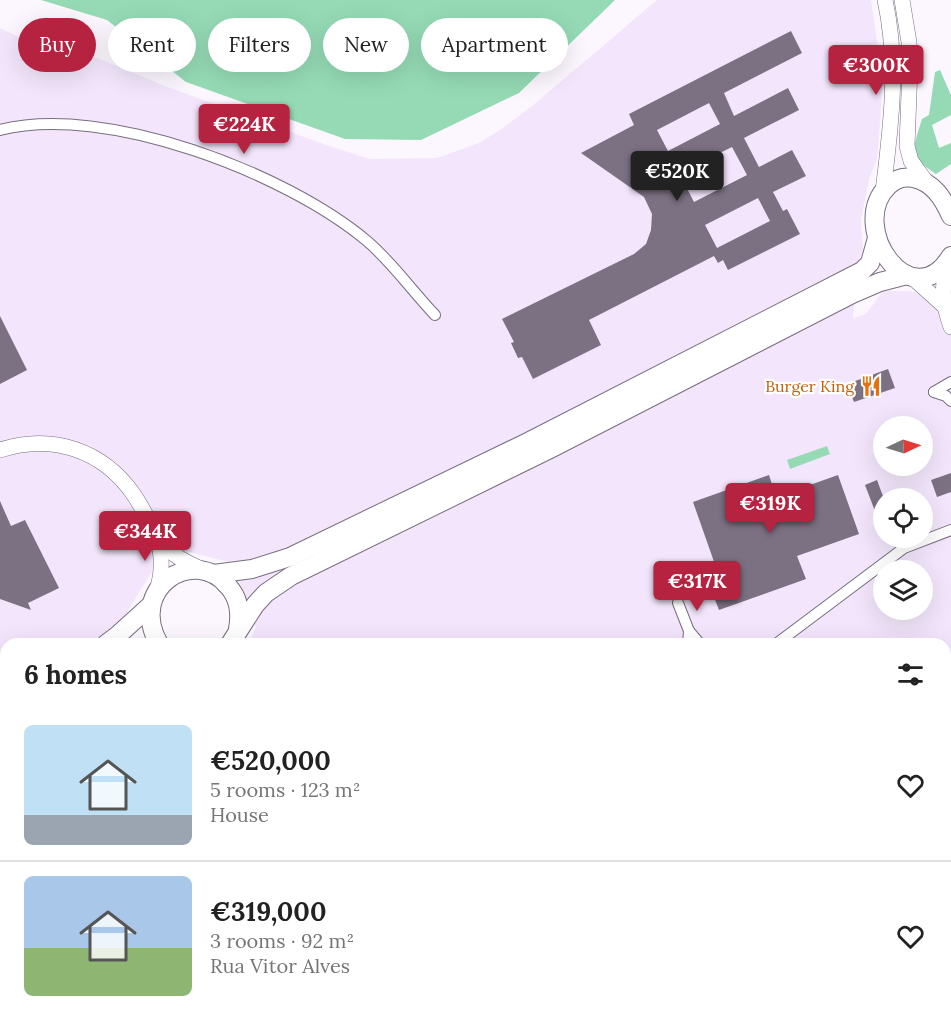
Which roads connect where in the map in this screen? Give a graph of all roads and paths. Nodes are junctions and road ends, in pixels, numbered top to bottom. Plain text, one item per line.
1 (885, 0) edge
2 (902, 0) edge
3 (0, 130) edge
4 (927, 183) junction
5 (883, 191) junction
6 (949, 210) edge
7 (877, 238) junction
8 (949, 259) edge
9 (910, 277) junction
10 (943, 305) junction
11 (435, 315) dead end
12 (951, 327) edge
13 (951, 382) edge
14 (951, 401) edge
15 (0, 450) edge
16 (951, 530) edge
17 (157, 535) junction
18 (209, 573) junction
19 (154, 597) junction
20 (678, 603) dead end
21 (689, 631) junction
22 (114, 638) edge
23 (156, 638) edge
24 (233, 638) edge
25 (234, 638) edge
26 (688, 638) edge
27 (695, 638) edge
28 (785, 638) edge

1 - 5 street
2 - 4 street
3 - 11 street
4 - 5 main road
4 - 6 main road
5 - 7 main road
7 - 9 main road
7 - 18 main road
8 - 9 main road
8 - 10 street
9 - 10 street
9 - 25 main road
10 - 12 street
13 - 14 street
15 - 17 street
16 - 28 street
17 - 18 street
17 - 19 street
18 - 19 main road
18 - 24 main road
19 - 22 main road
19 - 23 main road
20 - 21 street
21 - 26 street
21 - 27 street

